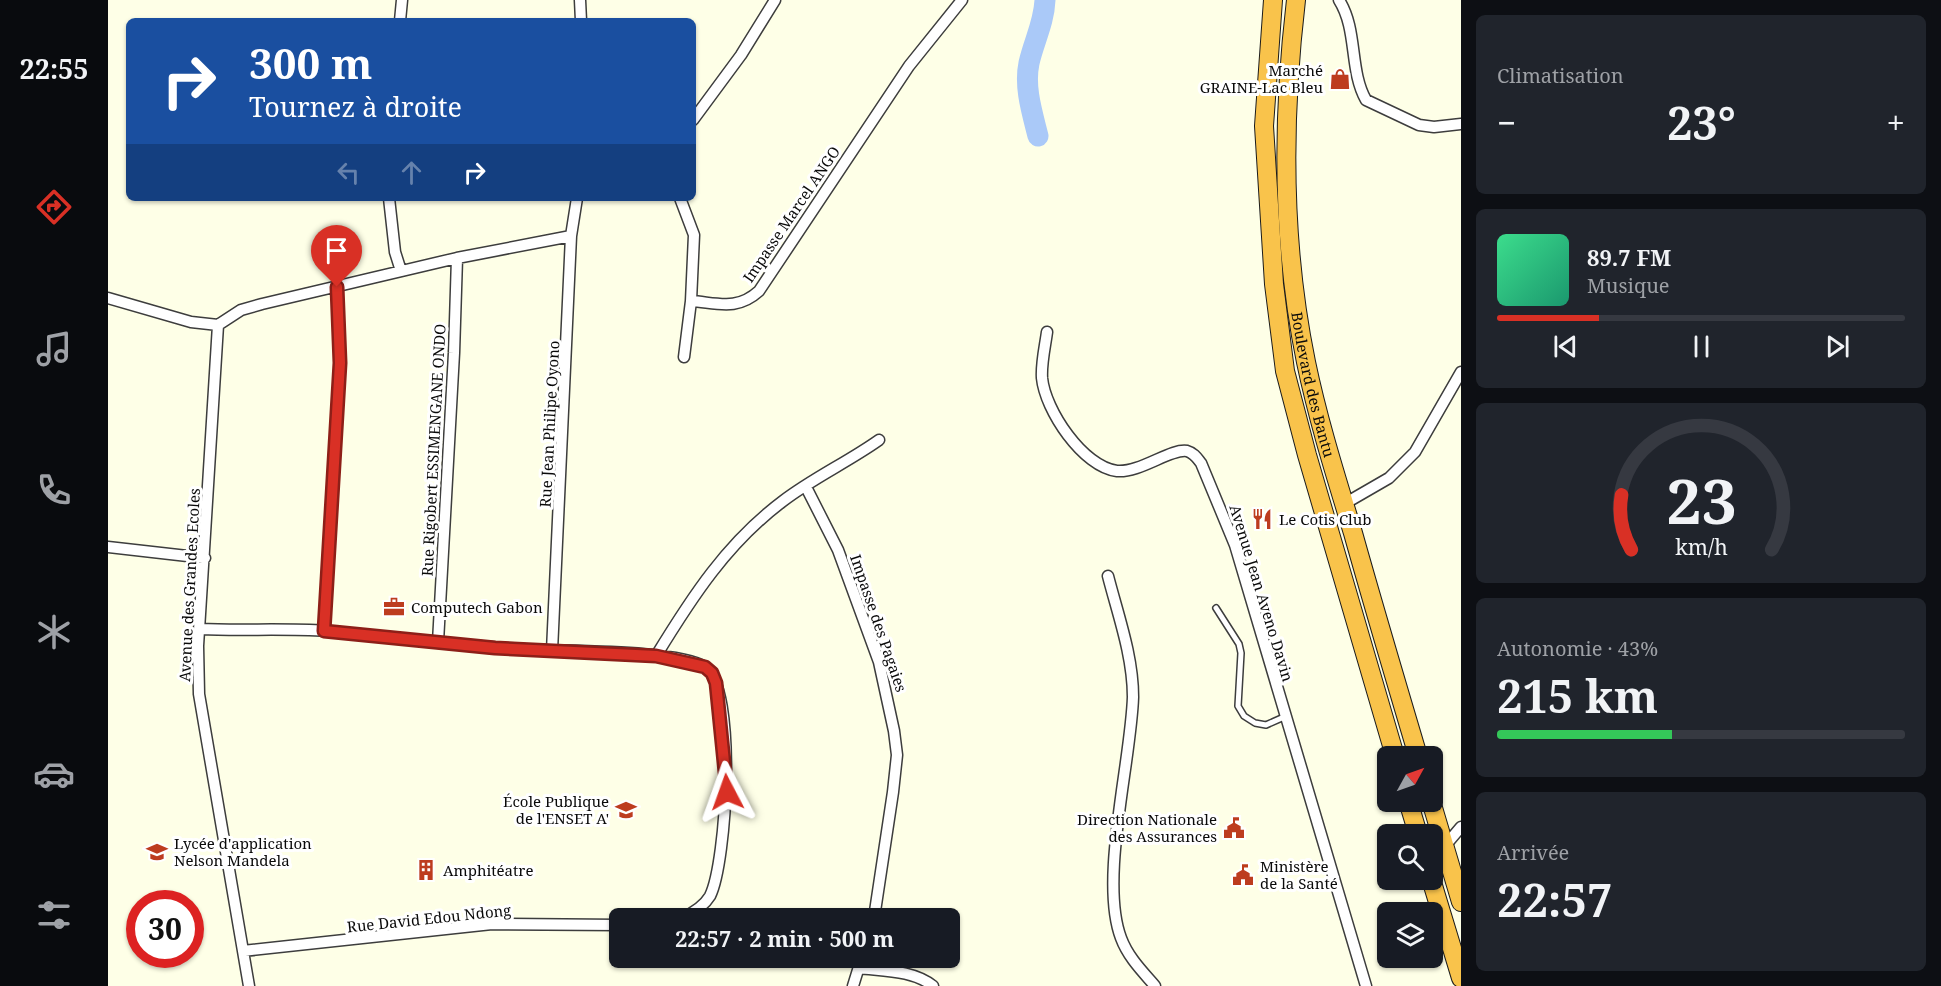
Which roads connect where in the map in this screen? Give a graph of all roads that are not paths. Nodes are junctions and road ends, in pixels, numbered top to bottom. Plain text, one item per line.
1 (399, 0) edge
2 (580, 0) edge
3 (775, 0) edge
4 (962, 0) edge
5 (1273, 0) edge
6 (1296, 0) edge
7 (1339, 0) edge
8 (400, 18) edge
9 (581, 18) edge
10 (696, 116) edge
11 (1461, 124) edge
12 (389, 201) edge
13 (577, 201) edge
14 (681, 201) edge
15 (571, 236) junction
16 (457, 258) junction
17 (401, 271) junction
18 (337, 287) junction
19 (108, 298) edge
20 (691, 301) junction
21 (218, 324) junction
22 (1047, 332) dead end
23 (684, 357) dead end
24 (1461, 372) edge
25 (879, 440) dead end
26 (806, 487) junction
27 (1344, 504) junction
28 (108, 547) edge
29 (205, 558) junction
30 (1108, 576) dead end
31 (1216, 608) dead end
32 (200, 629) junction
33 (324, 631) junction
34 (438, 642) junction
35 (552, 651) junction
36 (656, 656) junction
37 (1284, 717) junction
38 (1392, 746) edge
39 (1415, 746) edge
40 (1434, 812) edge
41 (1461, 827) edge
42 (1444, 847) junction
43 (1434, 890) edge
44 (1461, 902) edge
45 (698, 908) edge
46 (876, 908) edge
47 (609, 925) edge
48 (243, 951) junction
49 (859, 968) edge
50 (886, 968) edge
51 (1461, 978) edge
52 (249, 986) edge
53 (853, 986) edge
54 (933, 986) edge
55 (1155, 986) edge
56 (1366, 986) edge

1 - 8 street
2 - 9 street
3 - 10 street
4 - 20 street, Impasse Marcel ANGO
5 - 38 highway, Boulevard des Bantu
6 - 27 highway, Boulevard des Bantu
7 - 11 street
12 - 17 street
13 - 15 street, Rue Jean Philipe Oyono
14 - 20 street
15 - 16 street
15 - 35 street, Rue Jean Philipe Oyono
16 - 17 street
16 - 34 street, Rue Rigobert ESSIMENGANE ONDO
17 - 18 street
18 - 21 street
18 - 33 street
19 - 21 street
20 - 23 street
21 - 29 street, Avenue des Grandes Ecoles
22 - 37 street, Avenue Jean Aveno Davin
24 - 27 street
25 - 26 street
26 - 36 street
26 - 46 street, Impasse des Pagaies
27 - 39 highway, Boulevard des Bantu
28 - 29 street
29 - 32 street, Avenue des Grandes Ecoles
30 - 55 street
31 - 37 lane
32 - 33 street
32 - 48 street, Avenue des Grandes Ecoles
33 - 34 street
34 - 35 street
35 - 36 street
36 - 45 street
37 - 56 street, Avenue Jean Aveno Davin
40 - 42 highway
41 - 42 street
42 - 44 highway
43 - 51 highway
47 - 48 street, Rue David Edou Ndong
48 - 52 street, Avenue des Grandes Ecoles
49 - 53 street
50 - 54 street

